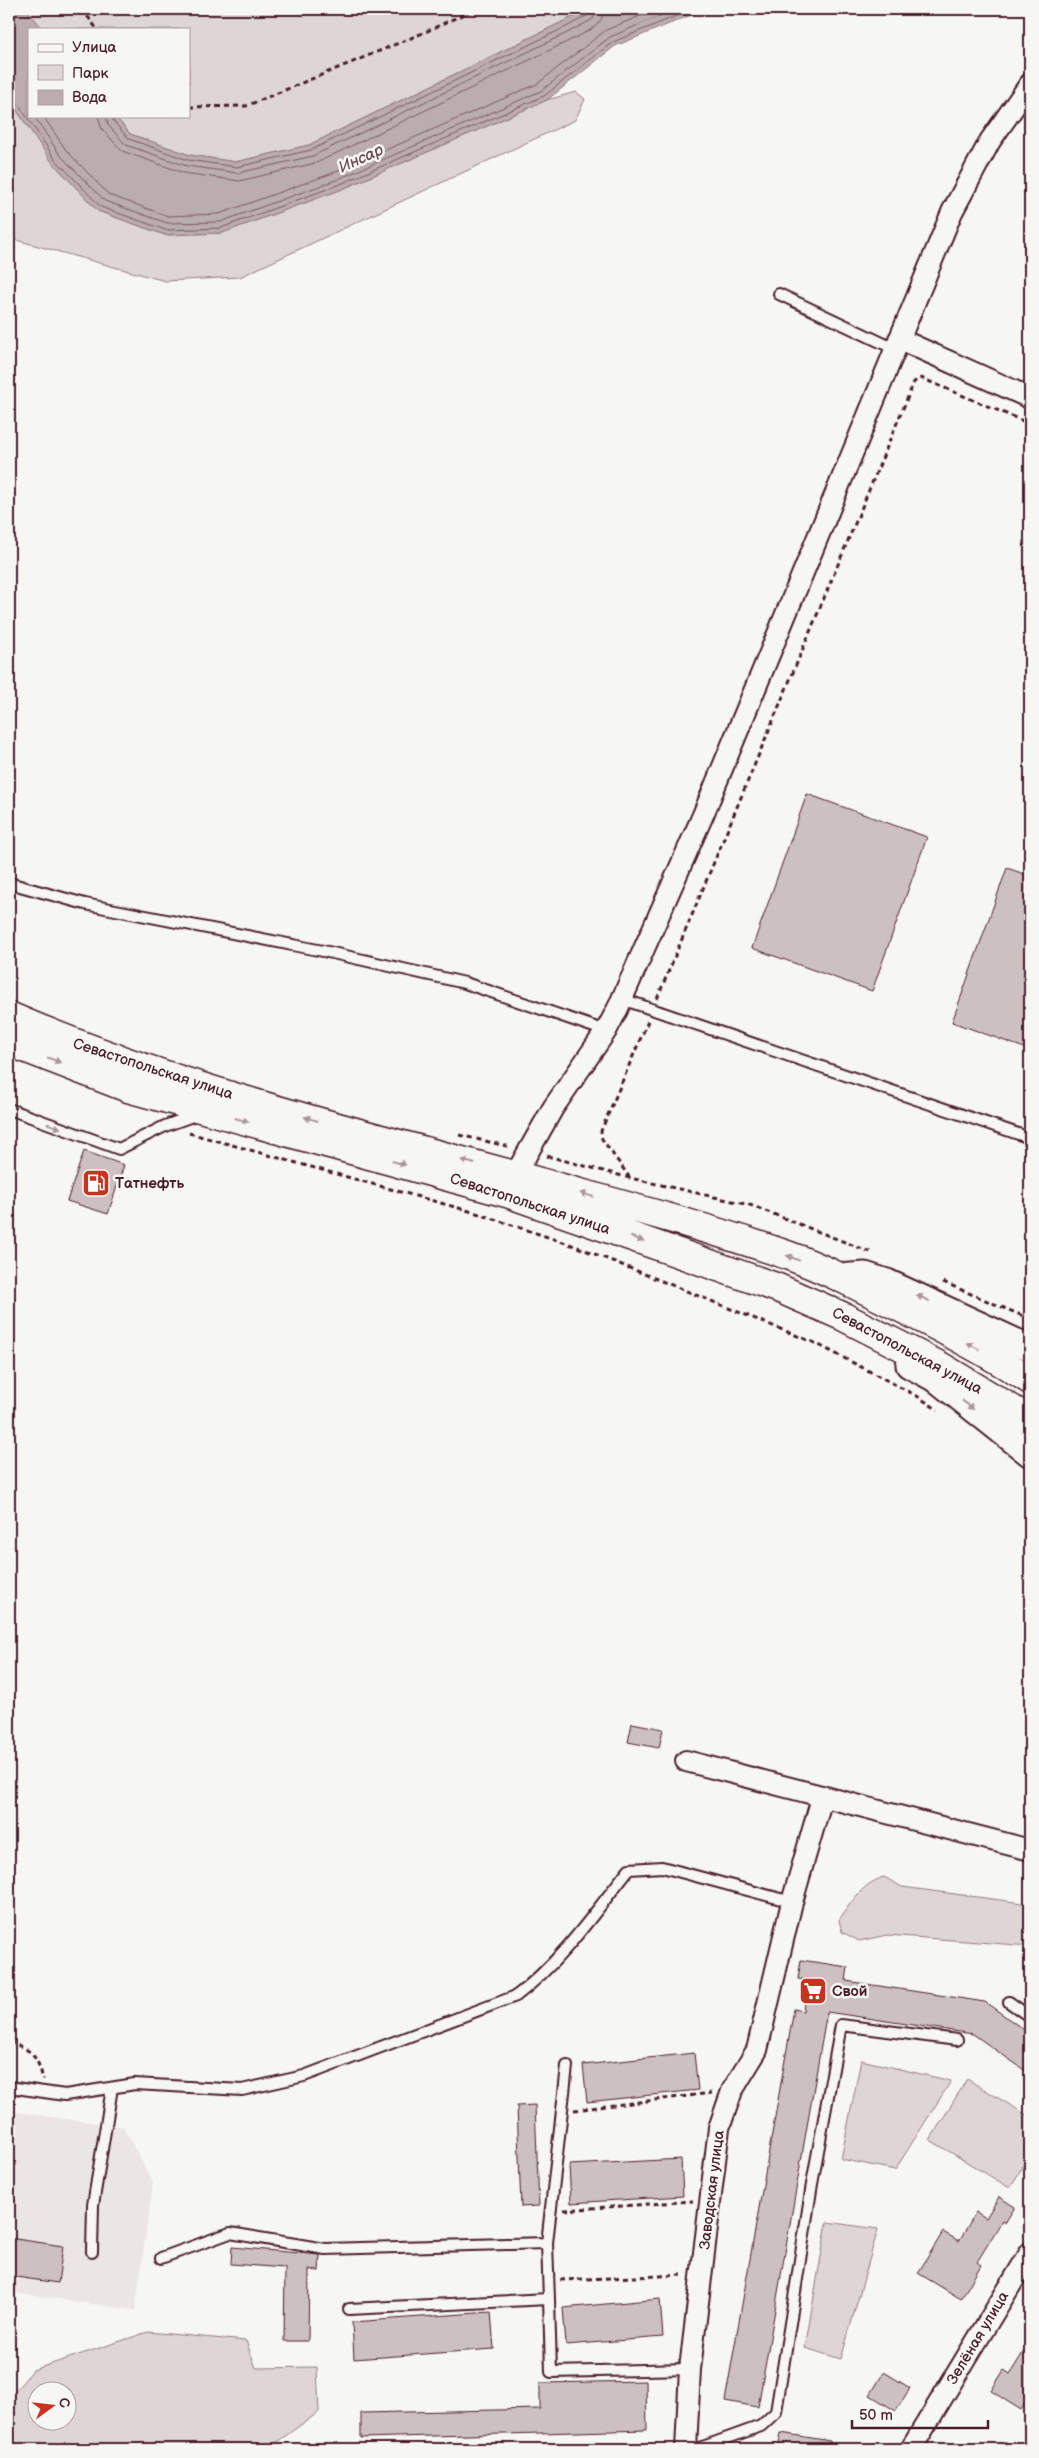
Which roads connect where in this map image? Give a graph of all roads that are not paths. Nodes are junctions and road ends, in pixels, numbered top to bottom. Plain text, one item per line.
1 (1030, 84) edge
2 (779, 294) dead end
3 (897, 344) junction
4 (1030, 398) edge
5 (9, 883) edge
6 (622, 999) junction
7 (9, 1016) edge
8 (606, 1031) junction
9 (9, 1042) edge
10 (9, 1109) edge
11 (208, 1110) junction
12 (1030, 1138) edge
13 (515, 1175) junction
14 (838, 1277) junction
15 (828, 1310) junction
16 (1030, 1348) edge
17 (1030, 1380) edge
18 (1030, 1420) edge
19 (1030, 1454) edge
20 (686, 1761) dead end
21 (822, 1798) junction
22 (1030, 1850) edge
23 (792, 1902) junction
24 (1009, 2002) dead end
25 (1030, 2017) edge
26 (957, 2040) dead end
27 (567, 2066) dead end
28 (9, 2087) edge
29 (112, 2088) junction
30 (547, 2243) junction
31 (92, 2252) dead end
32 (1030, 2253) edge
33 (161, 2258) dead end
34 (549, 2300) junction
35 (349, 2309) dead end
36 (690, 2369) junction
37 (686, 2449) edge
38 (697, 2449) edge
39 (911, 2449) edge

1 - 3 street
2 - 3 lane
3 - 4 street
3 - 6 street
5 - 8 lane
6 - 8 street
6 - 12 lane
13 -> 7 main road, Севастопольская улица
8 - 13 street
9 -> 11 main road, Севастопольская улица
10 -> 11 lane
11 -> 15 main road, Севастопольская улица
14 -> 13 main road, Севастопольская улица
16 -> 14 street
17 -> 14 main road, Севастопольская улица
15 - 18 main road, Севастопольская улица
15 -> 19 street
20 - 21 street
21 - 22 street
21 - 23 street, Заводская улица
23 - 29 lane
23 - 36 street, Заводская улица
24 - 25 lane
26 - 38 lane
27 - 30 lane
28 - 29 lane
29 - 31 lane
30 - 33 lane
30 - 34 lane
32 - 39 street, Зелёная улица
34 - 35 lane
34 - 36 lane
36 - 37 street, Заводская улица

